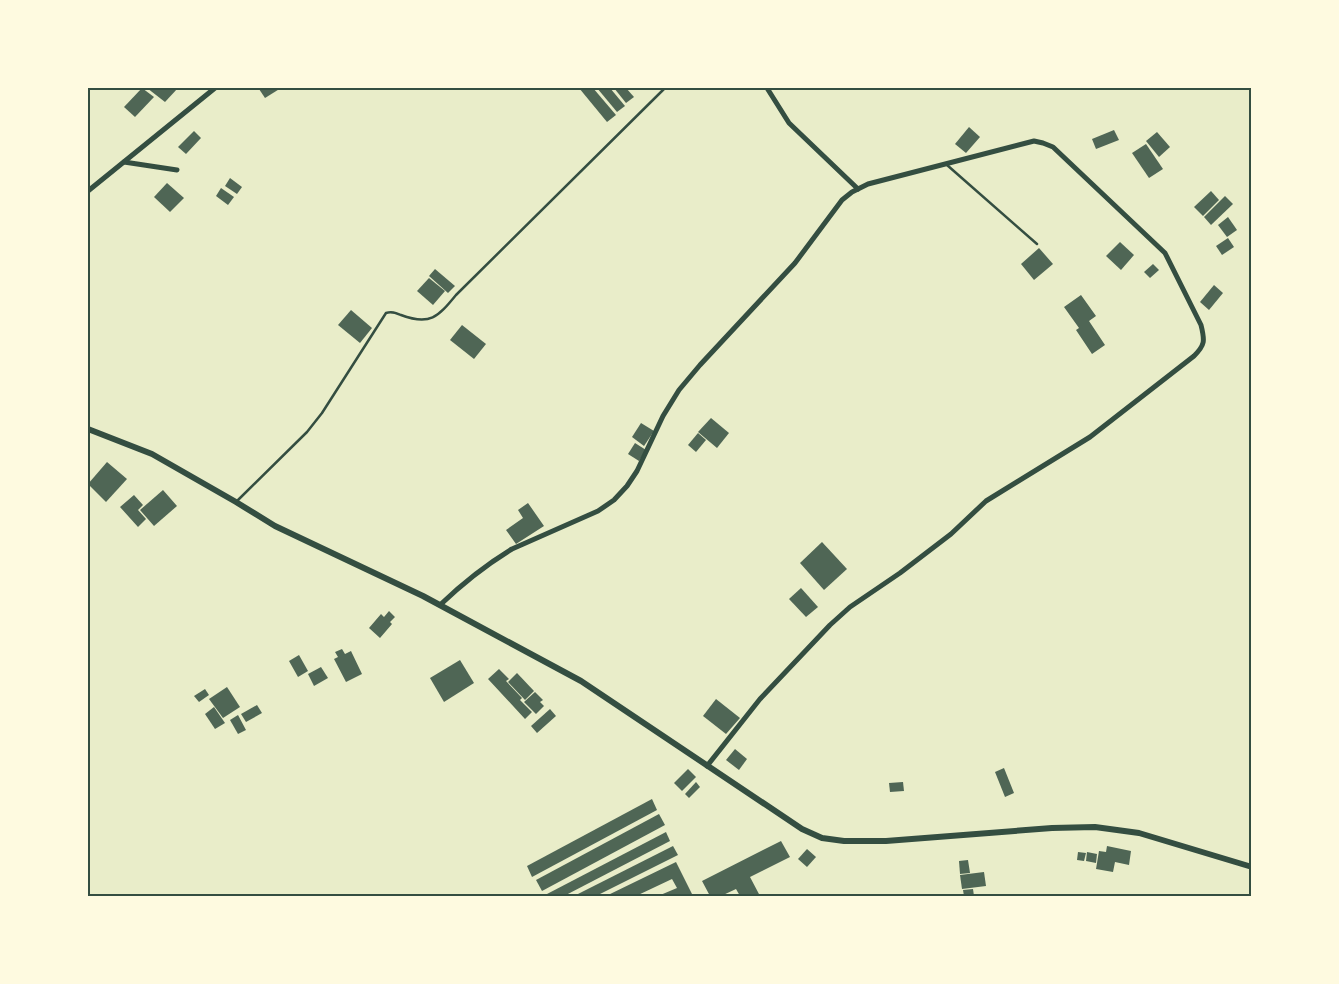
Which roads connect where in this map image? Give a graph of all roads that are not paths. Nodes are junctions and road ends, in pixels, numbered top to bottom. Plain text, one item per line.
1 (215, 88) edge
2 (666, 88) edge
3 (766, 88) edge
4 (124, 162) junction
5 (946, 164) junction
6 (177, 170) dead end
7 (858, 189) junction
8 (88, 191) edge
9 (1037, 244) dead end
10 (88, 429) edge
11 (236, 502) junction
12 (440, 605) junction
13 (707, 766) junction
14 (1252, 867) edge

1 - 4 street
2 - 11 lane
3 - 7 street
4 - 6 street
4 - 8 street
5 - 7 street
5 - 9 lane
5 - 13 street
7 - 12 street
10 - 11 street
11 - 12 street
12 - 13 street
13 - 14 street

